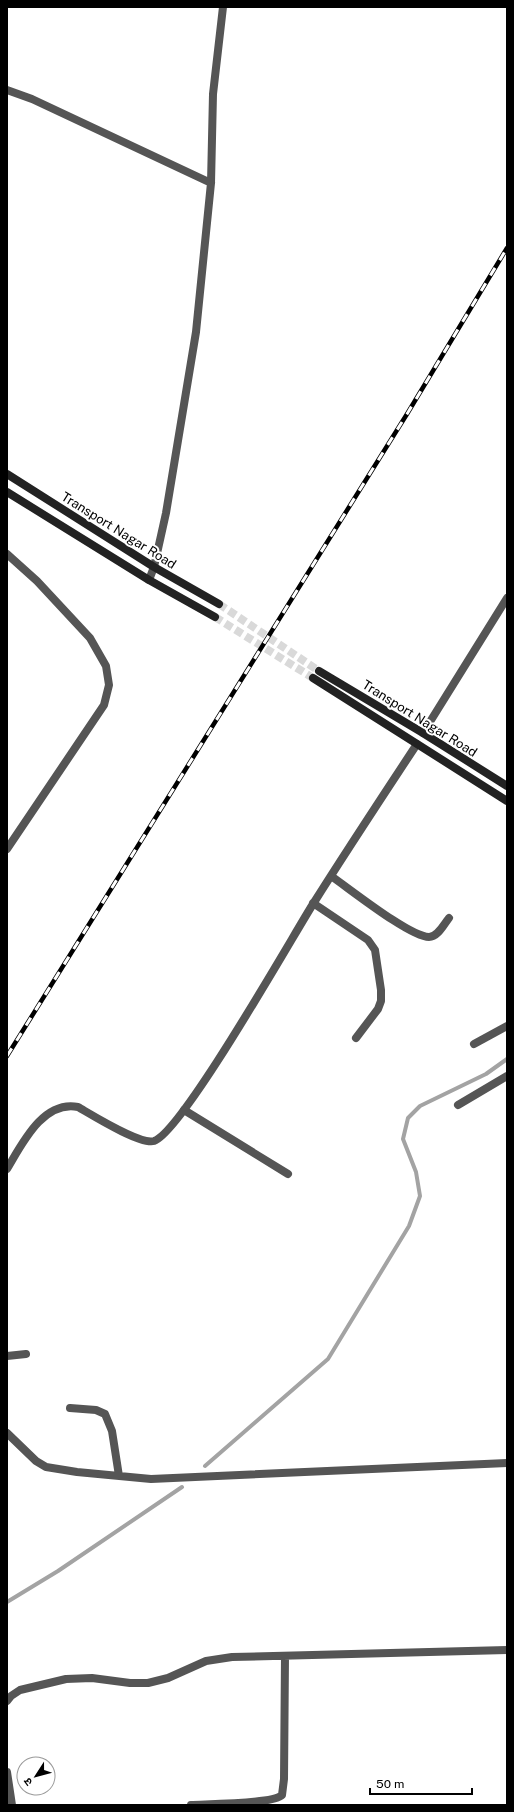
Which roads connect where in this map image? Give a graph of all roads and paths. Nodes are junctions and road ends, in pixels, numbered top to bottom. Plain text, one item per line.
1 (223, 7) edge
2 (7, 90) edge
3 (211, 183) junction
4 (7, 474) edge
5 (7, 492) edge
6 (7, 554) edge
7 (154, 567) junction
8 (149, 580) junction
9 (507, 598) edge
10 (219, 604) tunnel mouth
11 (215, 617) tunnel mouth
12 (319, 671) tunnel mouth
13 (313, 678) tunnel mouth
14 (423, 733) junction
15 (417, 744) junction
16 (507, 786) edge
17 (507, 801) edge
18 (7, 849) edge
19 (331, 876) junction
20 (314, 903) junction
21 (449, 918) dead end
22 (507, 1026) edge
23 (356, 1038) dead end
24 (474, 1044) dead end
25 (507, 1076) edge
26 (458, 1105) dead end
27 (184, 1110) junction
28 (7, 1169) edge
29 (288, 1174) dead end
30 (26, 1354) dead end
31 (7, 1356) edge
32 (70, 1408) dead end
33 (7, 1433) edge
34 (507, 1463) edge
35 (119, 1476) junction
36 (507, 1650) edge
37 (285, 1656) junction
38 (7, 1701) edge
39 (7, 1772) edge
40 (12, 1805) edge
41 (191, 1805) edge

1 - 3 street
2 - 3 street
3 - 7 street
4 - 7 main road, Transport Nagar Road
5 - 8 main road, Transport Nagar Road
6 - 18 street
7 - 8 street
7 - 10 main road, Transport Nagar Road
8 - 11 main road, Transport Nagar Road
9 - 14 street
12 - 14 main road, Transport Nagar Road
13 - 15 main road
14 - 16 main road, Transport Nagar Road
15 - 17 main road
15 - 19 street
19 - 20 street
19 - 21 street
20 - 23 street
20 - 27 street
22 - 24 street
25 - 26 street
27 - 28 street
27 - 29 street
30 - 31 street
32 - 35 street
33 - 35 street
34 - 35 street
36 - 37 street
37 - 38 street
37 - 41 street
39 - 40 street

